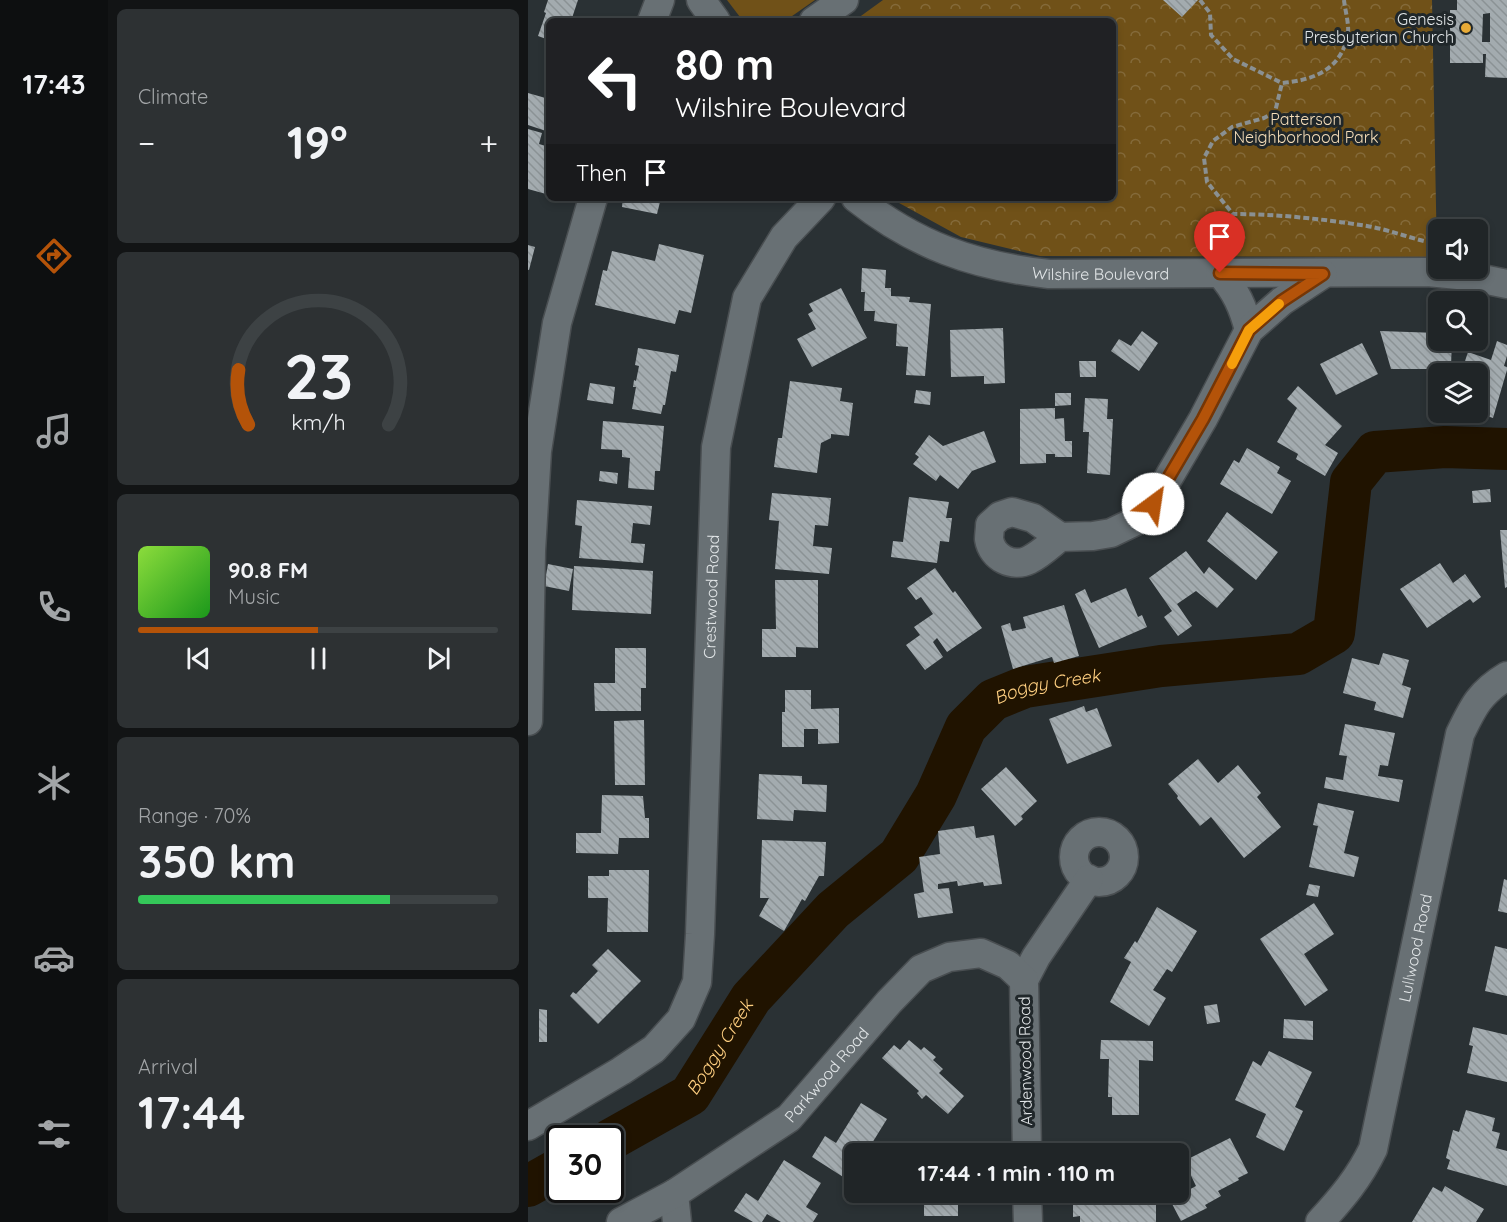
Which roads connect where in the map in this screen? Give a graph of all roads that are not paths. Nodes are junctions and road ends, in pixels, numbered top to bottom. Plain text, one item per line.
1 (660, 0) edge
2 (701, 0) edge
3 (844, 0) edge
4 (653, 18) edge
5 (714, 18) edge
6 (818, 18) edge
7 (592, 201) edge
8 (817, 201) edge
9 (860, 201) edge
10 (1220, 273) junction
11 (1323, 274) junction
12 (1507, 284) edge
13 (1249, 330) junction
14 (1060, 537) dead end
15 (530, 551) edge
16 (1507, 676) edge
17 (528, 721) edge
18 (1089, 879) dead end
19 (1024, 980) junction
20 (528, 1126) edge
21 (1027, 1143) edge
22 (674, 1194) junction
23 (1028, 1203) edge
24 (621, 1222) edge
25 (677, 1222) edge
26 (1028, 1222) edge
27 (1320, 1222) edge

1 - 4 street
2 - 5 street
3 - 6 street
7 - 15 street
8 - 20 street, Crestwood Road
9 - 10 street, Wilshire Boulevard
10 - 11 street, Wilshire Boulevard
10 - 13 street
11 - 12 street, Wilshire Boulevard
11 - 13 street
13 - 14 street
15 - 17 street
16 - 27 street, Lullwood Road
18 - 19 street, Ardenwood Road
19 - 21 street, Ardenwood Road
19 - 22 street, Parkwood Road
22 - 24 street, Parkwood Road
22 - 25 street
23 - 26 street

